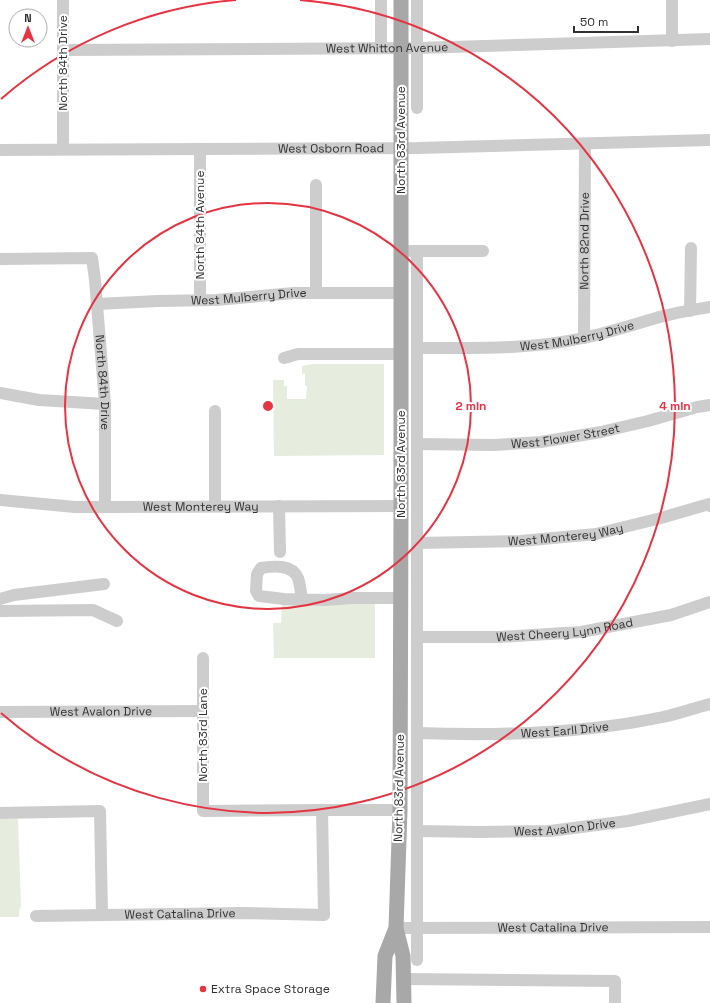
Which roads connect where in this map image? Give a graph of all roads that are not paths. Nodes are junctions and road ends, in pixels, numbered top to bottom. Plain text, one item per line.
1 (63, 0) edge
2 (381, 0) edge
3 (401, 0) edge
4 (417, 0) edge
5 (672, 0) edge
6 (710, 39) edge
7 (672, 40) junction
8 (381, 47) junction
9 (401, 47) junction
10 (417, 48) junction
11 (64, 50) junction
12 (418, 108) dead end
13 (710, 140) edge
14 (585, 144) junction
15 (400, 148) junction
16 (200, 149) junction
17 (0, 150) edge
18 (63, 150) junction
19 (316, 185) dead end
20 (691, 248) dead end
21 (401, 251) junction
22 (417, 251) junction
23 (483, 251) dead end
24 (0, 259) edge
25 (316, 292) junction
26 (401, 292) junction
27 (200, 300) junction
28 (97, 304) junction
29 (710, 307) edge
30 (690, 311) junction
31 (584, 338) junction
32 (417, 348) junction
33 (401, 354) junction
34 (284, 358) dead end
35 (0, 393) edge
36 (105, 404) junction
37 (710, 405) edge
38 (215, 411) dead end
39 (417, 444) junction
40 (0, 500) edge
41 (215, 506) junction
42 (279, 506) junction
43 (401, 506) junction
44 (710, 506) edge
45 (105, 507) junction
46 (417, 543) junction
47 (280, 552) dead end
48 (104, 584) dead end
49 (401, 598) junction
50 (0, 599) edge
51 (302, 599) dead end
52 (710, 602) edge
53 (0, 611) edge
54 (117, 621) dead end
55 (417, 638) junction
56 (203, 658) dead end
57 (710, 704) edge
58 (203, 711) junction
59 (0, 712) edge
60 (417, 733) junction
61 (710, 804) edge
62 (322, 810) junction
63 (400, 810) junction
64 (0, 813) edge
65 (417, 831) junction
66 (102, 914) junction
67 (36, 916) dead end
68 (710, 927) edge
69 (396, 928) junction
70 (417, 928) junction
71 (417, 960) dead end
72 (404, 979) junction
73 (383, 1003) edge
74 (404, 1003) edge
75 (615, 1003) edge

1 - 11 street, North 84th Drive
2 - 8 street
3 - 9 main road, North 83rd Avenue
4 - 10 street, North 83rd Avenue
5 - 7 street
6 - 7 street, West Whitton Avenue
7 - 10 street, West Whitton Avenue
8 - 9 street, West Whitton Avenue
8 - 11 street, West Whitton Avenue
9 - 10 street, West Whitton Avenue
9 - 15 main road, North 83rd Avenue
10 - 12 street, North 83rd Avenue
11 - 18 street, North 84th Drive
13 - 14 street, West Osborn Road
14 - 15 street, West Osborn Road
14 - 31 street, North 82nd Drive
15 - 16 street, West Osborn Road
15 - 21 main road, North 83rd Avenue
16 - 18 street, West Osborn Road
16 - 27 street, North 84th Avenue
17 - 18 street, West Osborn Road
19 - 25 street
20 - 30 street
21 - 22 street
21 - 26 main road, North 83rd Avenue
22 - 23 street
22 - 32 street, North 83rd Avenue
24 - 28 street, North 84th Drive
25 - 26 street, West Mulberry Drive
25 - 27 street, West Mulberry Drive
26 - 33 main road, North 83rd Avenue
27 - 28 street, West Mulberry Drive
28 - 36 street, North 84th Drive
29 - 30 street, West Mulberry Drive
30 - 31 street, West Mulberry Drive
31 - 32 street, West Mulberry Drive
32 - 39 street, North 83rd Avenue
33 - 34 street
33 - 43 main road, North 83rd Avenue
35 - 36 street
36 - 45 street, North 84th Drive
37 - 39 street, West Flower Street
38 - 41 street
39 - 46 street, North 83rd Avenue
40 - 45 street, West Monterey Way
41 - 42 street, West Monterey Way
41 - 45 street, West Monterey Way
42 - 43 street, West Monterey Way
42 - 47 street
43 - 49 main road, North 83rd Avenue
44 - 46 street, West Monterey Way
46 - 55 street, North 83rd Avenue
48 - 50 street
49 - 51 street
49 - 63 main road, North 83rd Avenue
52 - 55 street, West Cheery Lynn Road
53 - 54 street
55 - 60 street, North 83rd Avenue
56 - 58 street, North 83rd Lane
57 - 60 street, West Earll Drive
58 - 59 street, West Avalon Drive
58 - 62 street, North 83rd Lane
60 - 65 street, North 83rd Avenue
61 - 65 street, West Avalon Drive
62 - 63 street
62 - 66 street, West Catalina Drive
63 - 69 main road, North 83rd Avenue
64 - 66 street
65 - 70 street, North 83rd Avenue
66 - 67 street, West Catalina Drive
68 - 70 street, West Catalina Drive
69 - 70 street, West Catalina Drive
69 - 72 main road, North 83rd Avenue
69 - 73 main road, North 83rd Avenue
70 - 71 street, North 83rd Avenue
72 - 74 main road, North 83rd Avenue
72 - 75 street

